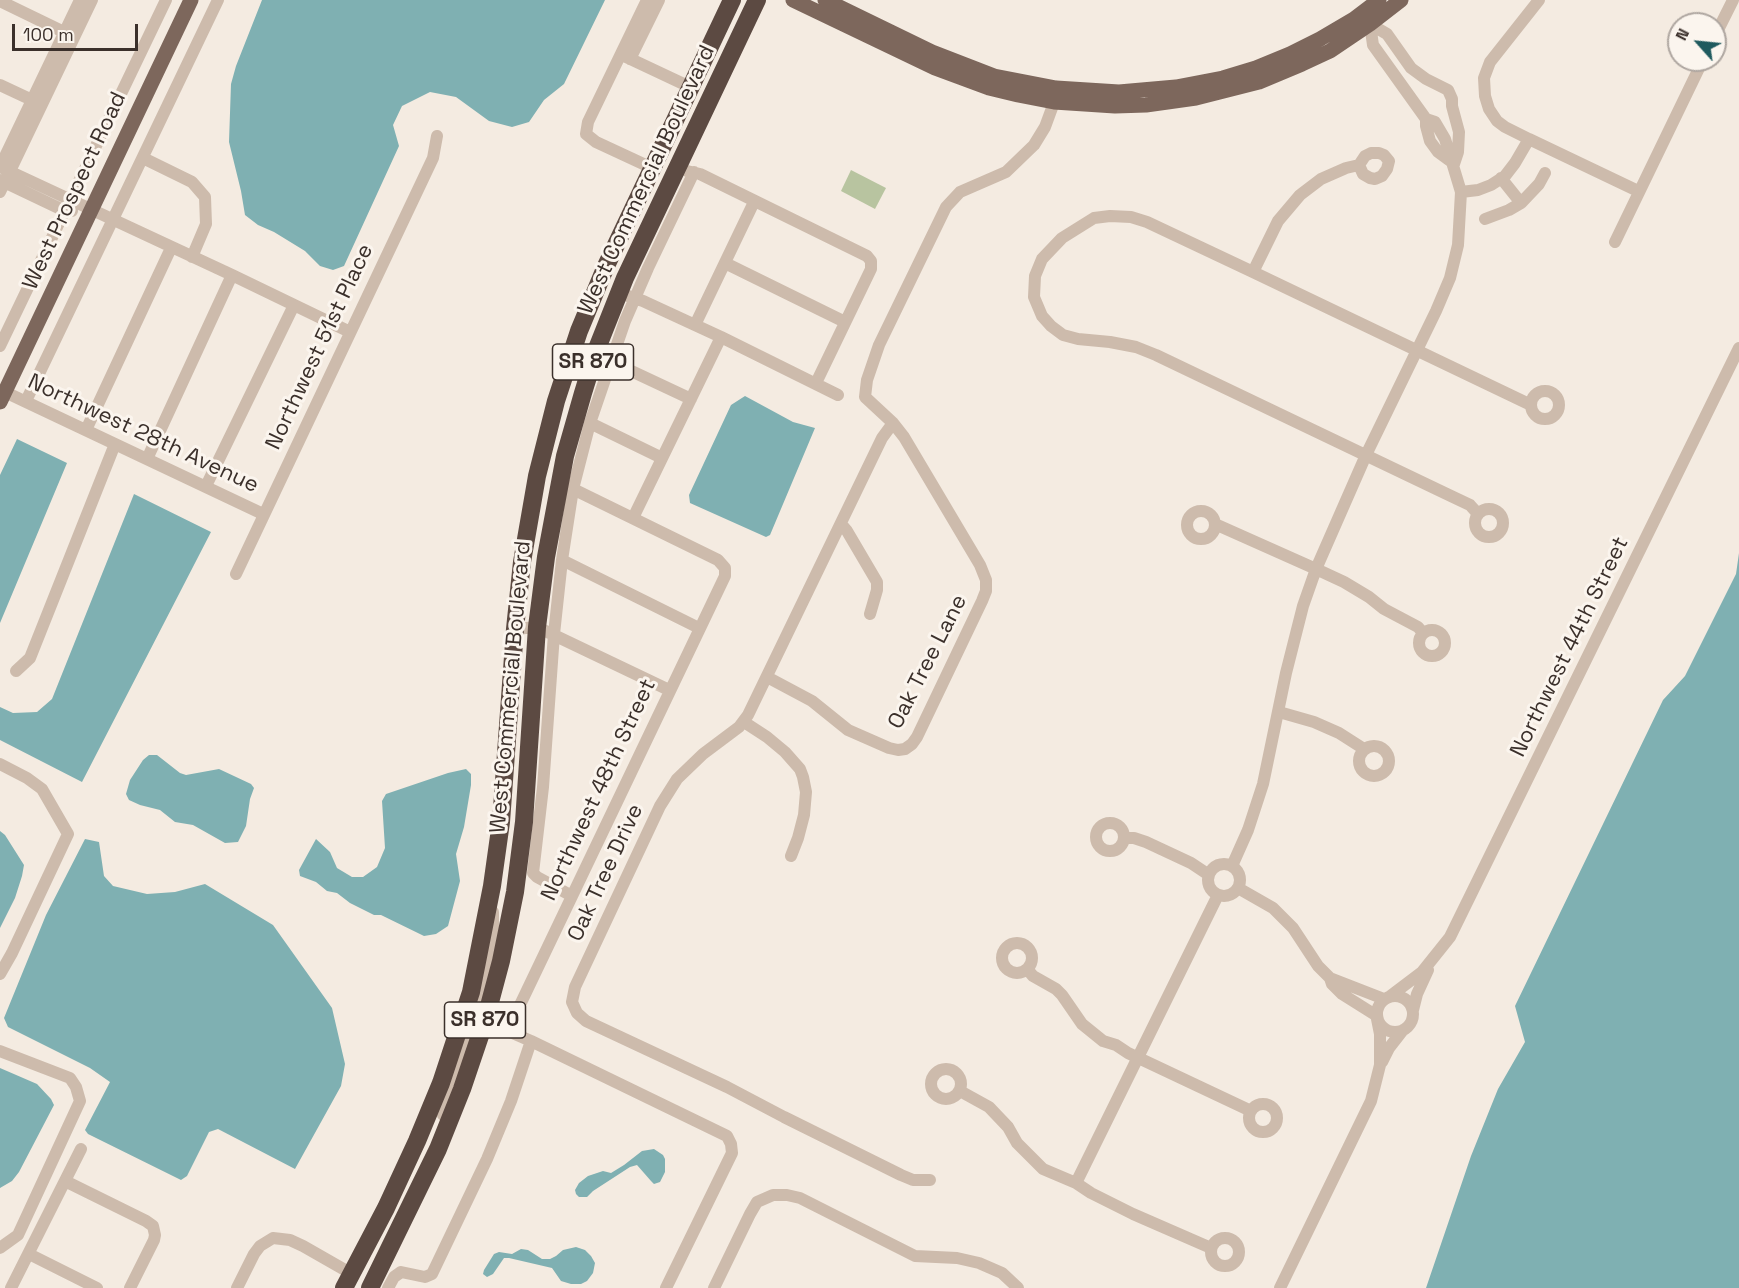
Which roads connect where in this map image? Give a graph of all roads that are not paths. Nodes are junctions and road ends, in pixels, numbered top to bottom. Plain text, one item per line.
1 (80, 0) edge
2 (92, 0) edge
3 (166, 0) edge
4 (191, 0) edge
5 (218, 0) edge
6 (647, 0) edge
7 (658, 0) edge
8 (732, 0) edge
9 (757, 0) edge
10 (793, 0) edge
11 (825, 0) edge
12 (1379, 0) edge
13 (1401, 0) edge
14 (1539, 0) edge
15 (0, 1) edge
16 (1366, 19) junction
17 (69, 35) junction
18 (626, 57) junction
19 (1697, 72) edge
20 (0, 85) edge
21 (690, 87) junction
22 (1055, 95) junction
23 (32, 100) junction
24 (1452, 106) junction
25 (1426, 119) junction
26 (437, 136) dead end
27 (1529, 139) junction
28 (143, 158) junction
29 (1454, 164) junction
30 (1359, 165) dead end
31 (652, 168) junction
32 (675, 172) junction
33 (694, 172) junction
34 (1545, 173) dead end
35 (2, 177) edge
36 (1501, 178) junction
37 (1638, 191) junction
38 (1461, 192) junction
39 (754, 202) junction
40 (1521, 203) junction
41 (68, 206) junction
42 (91, 210) junction
43 (1485, 219) dead end
44 (113, 220) junction
45 (1615, 242) dead end
46 (171, 248) junction
47 (192, 257) junction
48 (725, 263) junction
49 (1253, 272) junction
50 (232, 275) junction
51 (626, 297) junction
52 (294, 305) junction
53 (845, 322) junction
54 (695, 325) junction
55 (350, 332) junction
56 (721, 337) junction
57 (0, 346) edge
58 (1739, 348) edge
59 (1417, 351) junction
60 (610, 360) junction
61 (816, 383) junction
62 (838, 395) dead end
63 (3, 397) edge
64 (691, 399) junction
65 (26, 401) junction
66 (1531, 405) dead end
67 (590, 423) junction
68 (893, 423) junction
69 (86, 429) junction
70 (115, 444) junction
71 (1366, 454) junction
72 (662, 458) junction
73 (147, 459) junction
74 (207, 486) junction
75 (573, 489) junction
76 (263, 514) junction
77 (1478, 514) dead end
78 (633, 518) junction
79 (841, 524) junction
80 (1215, 524) dead end
81 (562, 561) junction
82 (1316, 568) junction
83 (236, 574) dead end
84 (870, 614) dead end
85 (537, 627) junction
86 (699, 628) junction
87 (515, 629) junction
88 (1423, 633) dead end
89 (554, 634) junction
90 (16, 671) dead end
91 (767, 677) junction
92 (669, 690) junction
93 (1279, 712) junction
94 (744, 722) junction
95 (1364, 749) dead end
96 (0, 764) edge
97 (1124, 838) dead end
98 (791, 856) dead end
99 (1232, 866) junction
100 (1209, 875) junction
101 (492, 886) junction
102 (1238, 888) junction
103 (572, 896) junction
104 (1218, 896) junction
105 (1432, 961) junction
106 (1027, 969) dead end
107 (0, 974) edge
108 (1354, 995) junction
109 (1386, 998) junction
110 (1413, 1010) junction
111 (464, 1014) junction
112 (1377, 1018) junction
113 (485, 1021) junction
114 (508, 1030) junction
115 (1403, 1030) junction
116 (531, 1041) junction
117 (0, 1051) edge
118 (1137, 1057) junction
119 (1380, 1065) junction
120 (960, 1090) dead end
121 (1251, 1111) dead end
122 (81, 1149) dead end
123 (438, 1149) junction
124 (930, 1180) dead end
125 (65, 1181) junction
126 (1076, 1183) junction
127 (0, 1248) edge
128 (1211, 1248) dead end
129 (29, 1254) junction
130 (348, 1281) edge
131 (11, 1288) edge
132 (97, 1288) edge
133 (130, 1288) edge
134 (237, 1288) edge
135 (370, 1288) edge
136 (388, 1288) edge
137 (666, 1288) edge
138 (714, 1288) edge
139 (1018, 1288) edge
140 (1280, 1288) edge

1 - 17 street
2 - 17 street
3 - 41 street
4 - 42 main road, West Prospect Road
5 - 28 street
6 - 18 street
7 - 18 street
8 - 21 highway, West Commercial Boulevard / SR 870
9 - 32 highway, West Commercial Boulevard / SR 870
10 - 22 main road
11 - 22 main road
12 - 16 main road
13 - 16 main road
14 - 27 street
15 - 17 street
16 - 22 main road
16 - 24 street
16 - 25 street
17 - 23 street
17 - 35 street
18 - 21 street
18 - 31 street
19 - 37 street
20 - 23 street
21 - 31 highway, West Commercial Boulevard / SR 870
22 - 68 street, Oak Tree Lane
23 - 35 street
24 - 25 street
24 - 29 street
25 - 29 street
26 - 55 street, Northwest 51st Place
27 - 36 street
27 - 37 street
28 - 44 street
28 - 47 street
29 - 38 street
30 - 49 street
31 - 51 highway
31 - 87 highway, West Commercial Boulevard / SR 870
32 - 33 street
32 - 51 highway, West Commercial Boulevard / SR 870
33 - 39 street
33 - 51 street
34 - 40 street
35 - 41 street
36 - 38 street
36 - 40 street
37 - 45 street
38 - 59 street
39 - 48 street
39 - 53 street
40 - 43 street
41 - 42 street
41 - 57 street
42 - 44 street
42 - 63 main road, West Prospect Road
44 - 46 street
44 - 65 street
46 - 47 street
46 - 69 street
47 - 50 street
48 - 53 street
48 - 54 street
49 - 59 street
49 - 71 street
50 - 52 street
50 - 73 street
51 - 54 street
51 - 60 street
51 - 85 highway, West Commercial Boulevard / SR 870
52 - 55 street
52 - 74 street
53 - 61 street
54 - 56 street
55 - 76 street, Northwest 51st Place
56 - 61 street
56 - 64 street
58 - 105 street, Northwest 44th Street
59 - 66 street
59 - 71 street
60 - 64 street
60 - 67 street
61 - 62 street
63 - 65 street, Northwest 28th Avenue
64 - 72 street
65 - 69 street, Northwest 28th Avenue
67 - 72 street
67 - 75 street
68 - 79 street, Oak Tree Drive
68 - 91 street, Oak Tree Lane
69 - 70 street, Northwest 28th Avenue
70 - 73 street, Northwest 28th Avenue
70 - 90 street
71 - 77 street
71 - 82 street
72 - 78 street
73 - 74 street, Northwest 28th Avenue
74 - 76 street, Northwest 28th Avenue
75 - 78 street
75 - 81 street
76 - 83 street, Northwest 51st Place
78 - 86 street, Northwest 48th Street
79 - 84 street
79 - 91 street, Oak Tree Drive
80 - 82 street
81 - 86 street
81 - 89 street
82 - 88 street
82 - 93 street
85 - 87 street
85 - 89 street
85 - 113 highway, West Commercial Boulevard / SR 870
86 - 92 street, Northwest 48th Street
87 - 101 highway, West Commercial Boulevard / SR 870
89 - 92 street
89 - 103 street
91 - 94 street, Oak Tree Drive
92 - 103 street, Northwest 48th Street
93 - 95 street
93 - 99 street
94 - 98 street
94 - 124 street, Oak Tree Drive
96 - 107 street
97 - 100 street
99 - 100 street
99 - 102 street
100 - 104 street
101 - 111 highway, West Commercial Boulevard / SR 870
101 - 113 street, West Commercial Boulevard
102 - 104 street
102 - 108 street
103 - 114 street, Northwest 48th Street
104 - 118 street
105 - 109 street, Northwest 44th Street
105 - 110 street, Northwest 44th Street
106 - 118 street
108 - 109 street
108 - 112 street
109 - 110 street
109 - 112 street
110 - 115 street
111 - 123 street, West Commercial Boulevard
111 - 130 highway, West Commercial Boulevard / SR 870
112 - 115 street
112 - 119 street
113 - 114 street
113 - 123 highway, West Commercial Boulevard / SR 870
114 - 116 street
115 - 119 street
116 - 136 street
116 - 137 street
117 - 127 street
118 - 121 street
118 - 126 street
119 - 140 street
120 - 126 street
122 - 125 street
123 - 135 highway, West Commercial Boulevard / SR 870
125 - 129 street
125 - 133 street
126 - 128 street
129 - 131 street
129 - 132 street
130 - 134 street, West Commercial Boulevard
138 - 139 street

